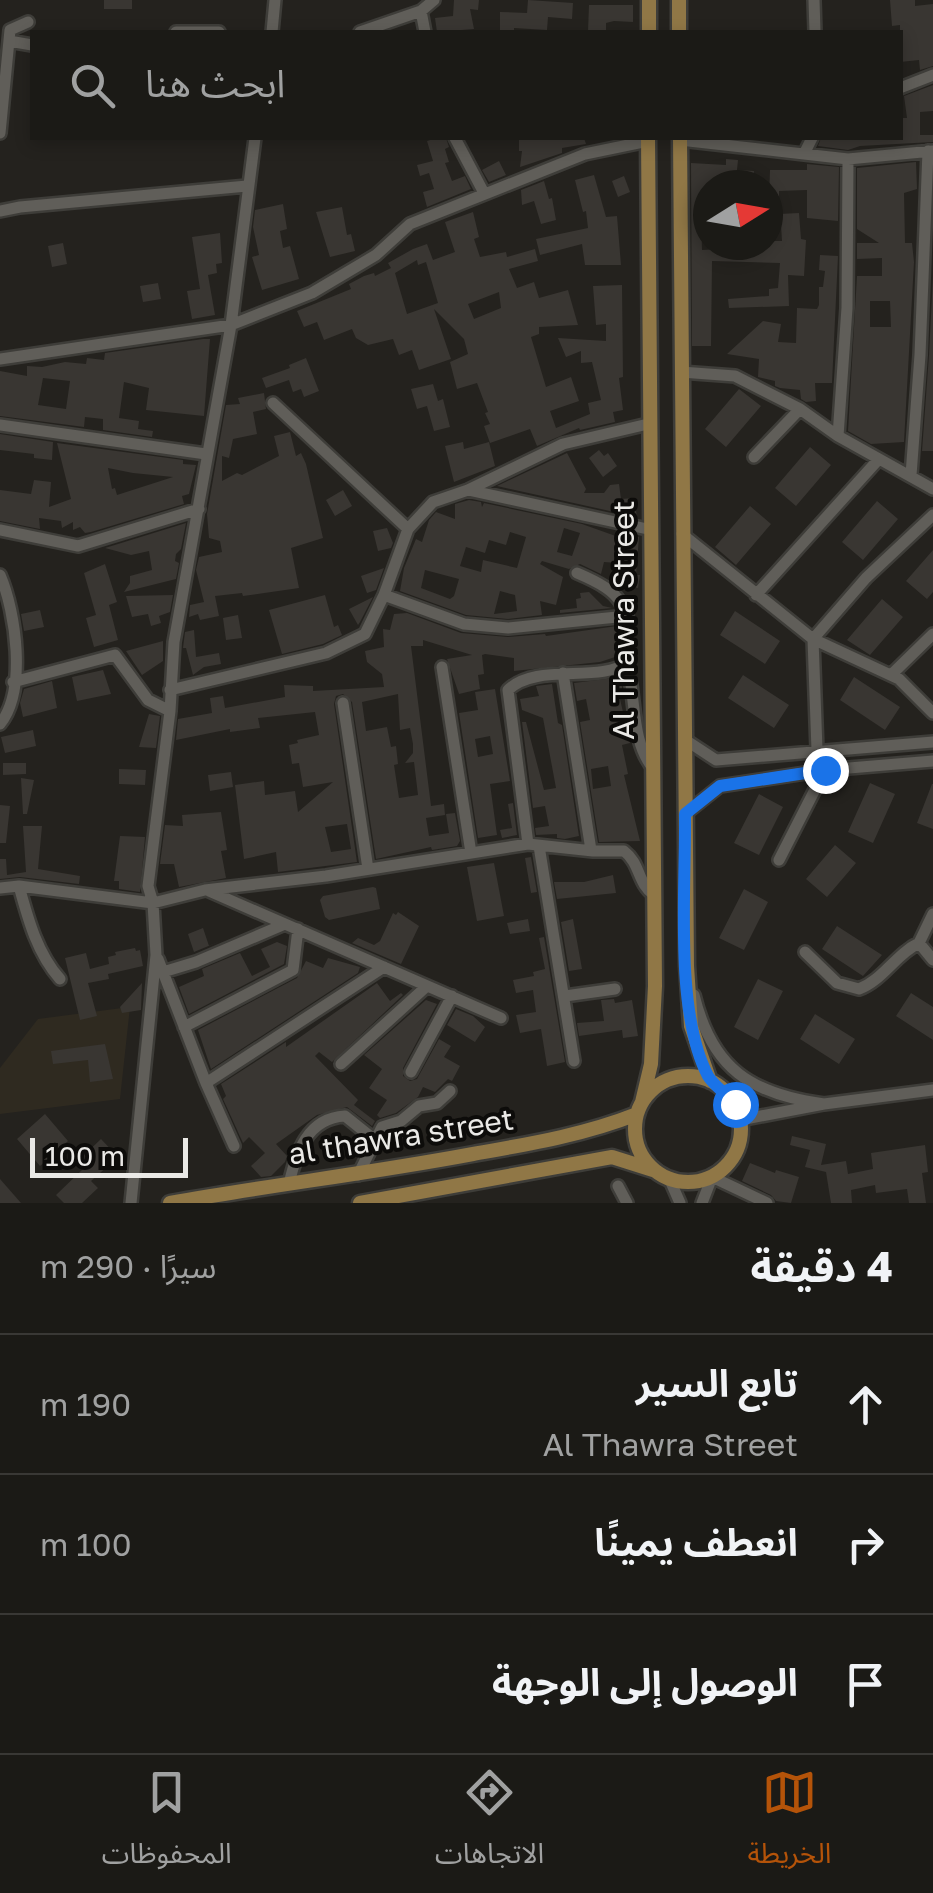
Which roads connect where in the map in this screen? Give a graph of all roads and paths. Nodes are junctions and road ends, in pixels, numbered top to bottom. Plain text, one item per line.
1 (276, 0) edge
2 (434, 0) edge
3 (649, 0) edge
4 (679, 0) edge
5 (814, 0) edge
6 (421, 11) junction
7 (28, 22) dead end
8 (272, 30) edge
9 (366, 30) edge
10 (425, 30) edge
11 (648, 30) edge
12 (679, 30) edge
13 (815, 30) edge
14 (9, 41) junction
15 (30, 45) edge
16 (933, 75) edge
17 (903, 87) edge
18 (0, 133) edge
19 (255, 140) edge
20 (455, 140) edge
21 (644, 140) edge
22 (648, 140) edge
23 (680, 140) edge
24 (688, 140) edge
25 (811, 140) edge
26 (930, 151) edge
27 (804, 154) junction
28 (848, 158) junction
29 (247, 186) junction
30 (484, 194) junction
31 (0, 212) edge
32 (231, 324) junction
33 (0, 358) edge
34 (681, 372) junction
35 (273, 403) dead end
36 (800, 409) junction
37 (648, 424) junction
38 (0, 425) edge
39 (838, 436) junction
40 (206, 454) junction
41 (754, 457) dead end
42 (878, 460) junction
43 (911, 475) junction
44 (933, 489) edge
45 (468, 490) junction
46 (199, 509) junction
47 (933, 515) edge
48 (408, 529) junction
49 (0, 530) edge
50 (652, 530) junction
51 (682, 534) junction
52 (576, 573) dead end
53 (0, 576) edge
54 (384, 595) junction
55 (756, 595) junction
56 (627, 616) junction
57 (933, 634) edge
58 (814, 639) junction
59 (0, 663) edge
60 (16, 664) junction
61 (442, 667) dead end
62 (563, 673) junction
63 (891, 675) junction
64 (13, 682) junction
65 (631, 685) dead end
66 (170, 690) junction
67 (343, 703) dead end
68 (170, 711) junction
69 (933, 714) edge
70 (0, 724) edge
71 (684, 739) junction
72 (933, 742) edge
73 (822, 751) junction
74 (716, 760) junction
75 (933, 762) edge
76 (653, 768) junction
77 (825, 770) junction
78 (720, 786) junction
79 (685, 814) junction
80 (534, 845) junction
81 (591, 850) junction
82 (470, 853) junction
83 (779, 860) dead end
84 (368, 869) junction
85 (19, 886) junction
86 (0, 888) edge
87 (205, 890) junction
88 (654, 895) junction
89 (153, 903) junction
90 (933, 914) edge
91 (285, 924) junction
92 (298, 930) junction
93 (919, 943) junction
94 (805, 952) dead end
95 (156, 955) junction
96 (933, 960) edge
97 (686, 966) junction
98 (384, 967) junction
99 (163, 972) junction
100 (60, 979) dead end
101 (427, 986) junction
102 (615, 989) dead end
103 (452, 996) junction
104 (565, 996) junction
105 (501, 1018) dead end
106 (184, 1027) junction
107 (574, 1061) dead end
108 (341, 1064) dead end
109 (411, 1072) dead end
110 (710, 1081) junction
111 (206, 1083) junction
112 (933, 1090) edge
113 (450, 1091) dead end
114 (824, 1104) junction
115 (640, 1108) junction
116 (740, 1120) junction
117 (375, 1140) junction
118 (234, 1146) dead end
119 (654, 1170) junction
120 (358, 1174) junction
121 (712, 1177) junction
122 (670, 1180) junction
123 (289, 1184) junction
124 (618, 1186) dead end
125 (130, 1203) edge
126 (170, 1203) edge
127 (360, 1203) edge
128 (627, 1203) edge
129 (680, 1203) edge
130 (702, 1203) edge
131 (768, 1203) edge

1 - 8 street
2 - 6 street
3 - 11 main road
4 - 12 main road
5 - 13 street
6 - 9 street
6 - 10 street
7 - 14 street
14 - 15 street
14 - 18 street
16 - 17 street
19 - 29 street
20 - 30 street
21 - 30 street
22 - 37 main road, Al Thawra Street
23 - 34 main road, Al Thawra Street
24 - 27 street
25 - 27 street
26 - 28 street
26 - 43 street
27 - 28 street
28 - 39 street
29 - 31 street
29 - 32 street
30 - 32 street
32 - 33 street
32 - 40 street
34 - 36 street
34 - 51 main road, Al Thawra Street
35 - 48 street
36 - 39 street
36 - 41 street
37 - 45 street
37 - 50 main road, Al Thawra Street
38 - 40 street
39 - 42 street
40 - 46 street
42 - 43 street
42 - 55 street
43 - 44 street
45 - 48 street
45 - 50 street
46 - 49 street
46 - 66 street
47 - 58 street
48 - 54 street
50 - 76 main road, Al Thawra Street
51 - 55 street
51 - 71 main road, Al Thawra Street
52 - 56 street
53 - 60 street
54 - 56 street
54 - 66 street
55 - 58 street
56 - 62 street
57 - 63 street
58 - 63 street
58 - 73 street
59 - 60 street
60 - 64 street
61 - 82 street
62 - 80 street
62 - 81 street
63 - 69 street
64 - 68 street
64 - 70 street
65 - 76 street
66 - 68 street
67 - 84 street
68 - 89 street
71 - 74 street
71 - 79 main road, Al Thawra Street
72 - 73 street
73 - 74 street
73 - 77 street
74 - 78 street
75 - 77 street
76 - 88 main road, Al Thawra Street
77 - 78 street
77 - 83 street
78 - 79 street
79 - 97 main road, Al Thawra Street
80 - 81 street
80 - 82 street
80 - 104 street
81 - 88 street
82 - 84 street
84 - 87 street
85 - 86 street
85 - 89 street
85 - 100 street
87 - 89 street
87 - 91 street
88 - 115 main road, Al Thawra Street
89 - 95 street
90 - 93 street
91 - 92 street
91 - 99 street
92 - 98 street
92 - 106 street
93 - 94 street
93 - 96 street
95 - 99 street
95 - 125 street
97 - 110 main road, Al Thawra Street
97 - 114 street
98 - 101 street
98 - 111 street
99 - 106 street
101 - 103 street
101 - 108 street
102 - 104 street
103 - 105 street
103 - 109 street
104 - 107 street
106 - 111 street
110 - 115 main road
110 - 116 main road
111 - 118 street
112 - 114 street
113 - 117 street
114 - 116 street
115 - 119 main road
115 - 120 main road, al thawra street
116 - 121 main road
117 - 120 street
117 - 123 street
119 - 122 main road
119 - 127 main road, al thawra street
120 - 123 main road, al thawra street
121 - 122 main road
121 - 130 street
121 - 131 street
122 - 129 street
123 - 126 main road, al thawra street
124 - 128 street

